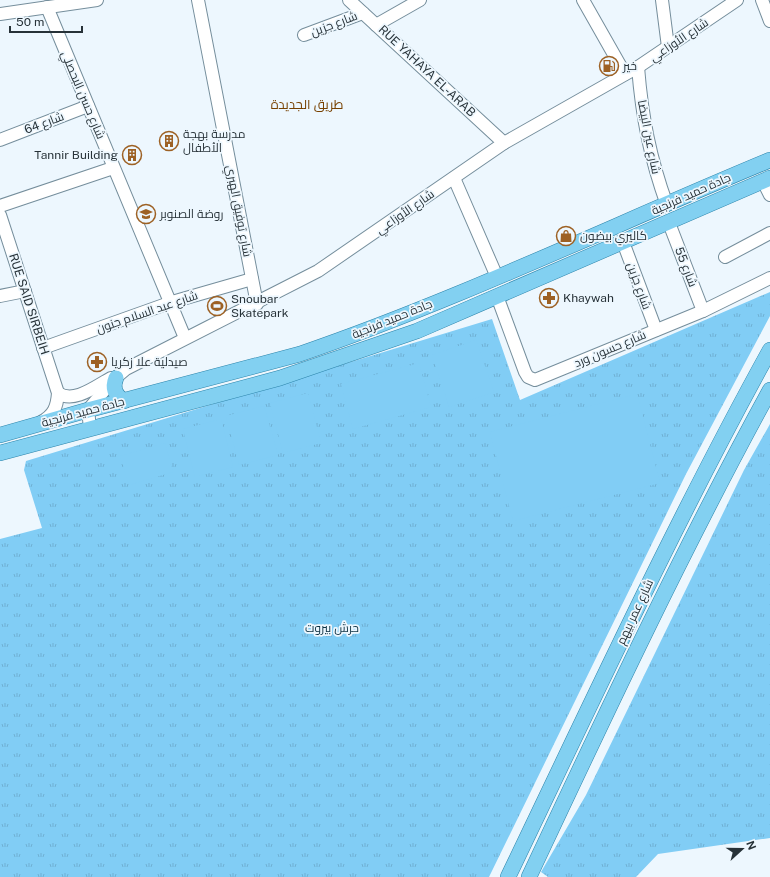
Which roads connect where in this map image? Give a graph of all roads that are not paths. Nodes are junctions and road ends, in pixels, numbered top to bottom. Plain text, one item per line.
1 (97, 0) edge
2 (198, 0) edge
3 (349, 0) edge
4 (420, 0) edge
5 (583, 0) edge
6 (662, 0) edge
7 (737, 0) edge
8 (762, 0) edge
9 (398, 6) edge
10 (47, 8) junction
11 (363, 13) junction
12 (0, 14) edge
13 (770, 21) edge
14 (376, 25) junction
15 (304, 35) dead end
16 (668, 47) junction
17 (638, 67) junction
18 (625, 74) junction
19 (88, 106) junction
20 (0, 140) edge
21 (504, 143) junction
22 (770, 160) edge
23 (113, 168) junction
24 (454, 178) junction
25 (766, 180) edge
26 (770, 195) edge
27 (667, 205) junction
28 (0, 206) edge
29 (0, 216) edge
30 (669, 223) junction
31 (770, 233) edge
32 (624, 242) junction
33 (725, 256) dead end
34 (497, 277) junction
35 (770, 278) edge
36 (252, 279) junction
37 (25, 292) junction
38 (0, 296) edge
39 (497, 296) junction
40 (172, 302) junction
41 (257, 304) junction
42 (703, 310) junction
43 (656, 330) junction
44 (185, 338) junction
45 (43, 348) junction
46 (770, 350) edge
47 (121, 374) junction
48 (770, 390) edge
49 (58, 393) junction
50 (124, 401) junction
51 (88, 410) junction
52 (39, 424) junction
53 (90, 428) junction
54 (0, 435) edge
55 (0, 453) edge
56 (508, 877) edge
57 (529, 877) edge

1 - 10 street
2 - 36 street, شارع توفيق الهبري
3 - 11 street, RUE YAHAYA EL-ARAB
4 - 9 street
5 - 18 street
6 - 16 street
7 - 16 street, شارع الأوزاعي
8 - 13 street
9 - 14 street
10 - 12 street
10 - 19 street, شارع حسن البحصلي
11 - 14 street, RUE YAHAYA EL-ARAB
11 - 15 street, شارع جزين
14 - 21 street, RUE YAHAYA EL-ARAB
16 - 17 street, شارع الأوزاعي
17 - 18 street, شارع الأوزاعي
17 - 27 street, شارع عين البيضا
18 - 21 street, شارع الأوزاعي
19 - 20 street, شارع 64
19 - 23 street, شارع حسن البحصلي
21 - 24 street, شارع الأوزاعي
22 - 27 main road, جادة حميد فرنجية
23 - 28 street
23 - 40 street, شارع حسن البحصلي
24 - 34 street
24 - 41 street, شارع الأوزاعي
25 - 26 street
25 - 30 main road, جادة حميد فرنجية
27 - 34 main road, جادة حميد فرنجية
29 - 37 street, RUE SAID SIRBEIH
30 - 32 main road, جادة حميد فرنجية
30 - 42 street, شارع 55
31 - 33 street
32 - 39 main road, جادة حميد فرنجية
32 - 43 street, شارع جزين
34 - 50 main road, جادة حميد فرنجية
35 - 42 street, شارع حسون ورد
36 - 40 street, شارع عبد السلام جنون
36 - 41 street, شارع توفيق الهبري
37 - 38 street
37 - 45 street, RUE SAID SIRBEIH
39 - 43 street, شارع حسون ورد
39 - 53 main road, جادة حميد فرنجية
40 - 44 street, شارع حسن البحصلي
40 - 45 street, شارع عبد السلام جنون
41 - 44 street, شارع الأوزاعي
42 - 43 street, شارع حسون ورد
44 - 47 street, شارع الأوزاعي
45 - 49 street, RUE SAID SIRBEIH
46 - 56 main road, شارع عمر بيهم
47 - 49 street
47 - 50 main road
47 - 51 street, شارع الأوزاعي
48 - 57 main road, شارع عمر بيهم
49 - 52 street
50 - 51 main road, جادة حميد فرنجية
51 - 52 main road, جادة حميد فرنجية
51 - 53 street
52 - 54 main road, جادة حميد فرنجية
53 - 55 main road, جادة حميد فرنجية

